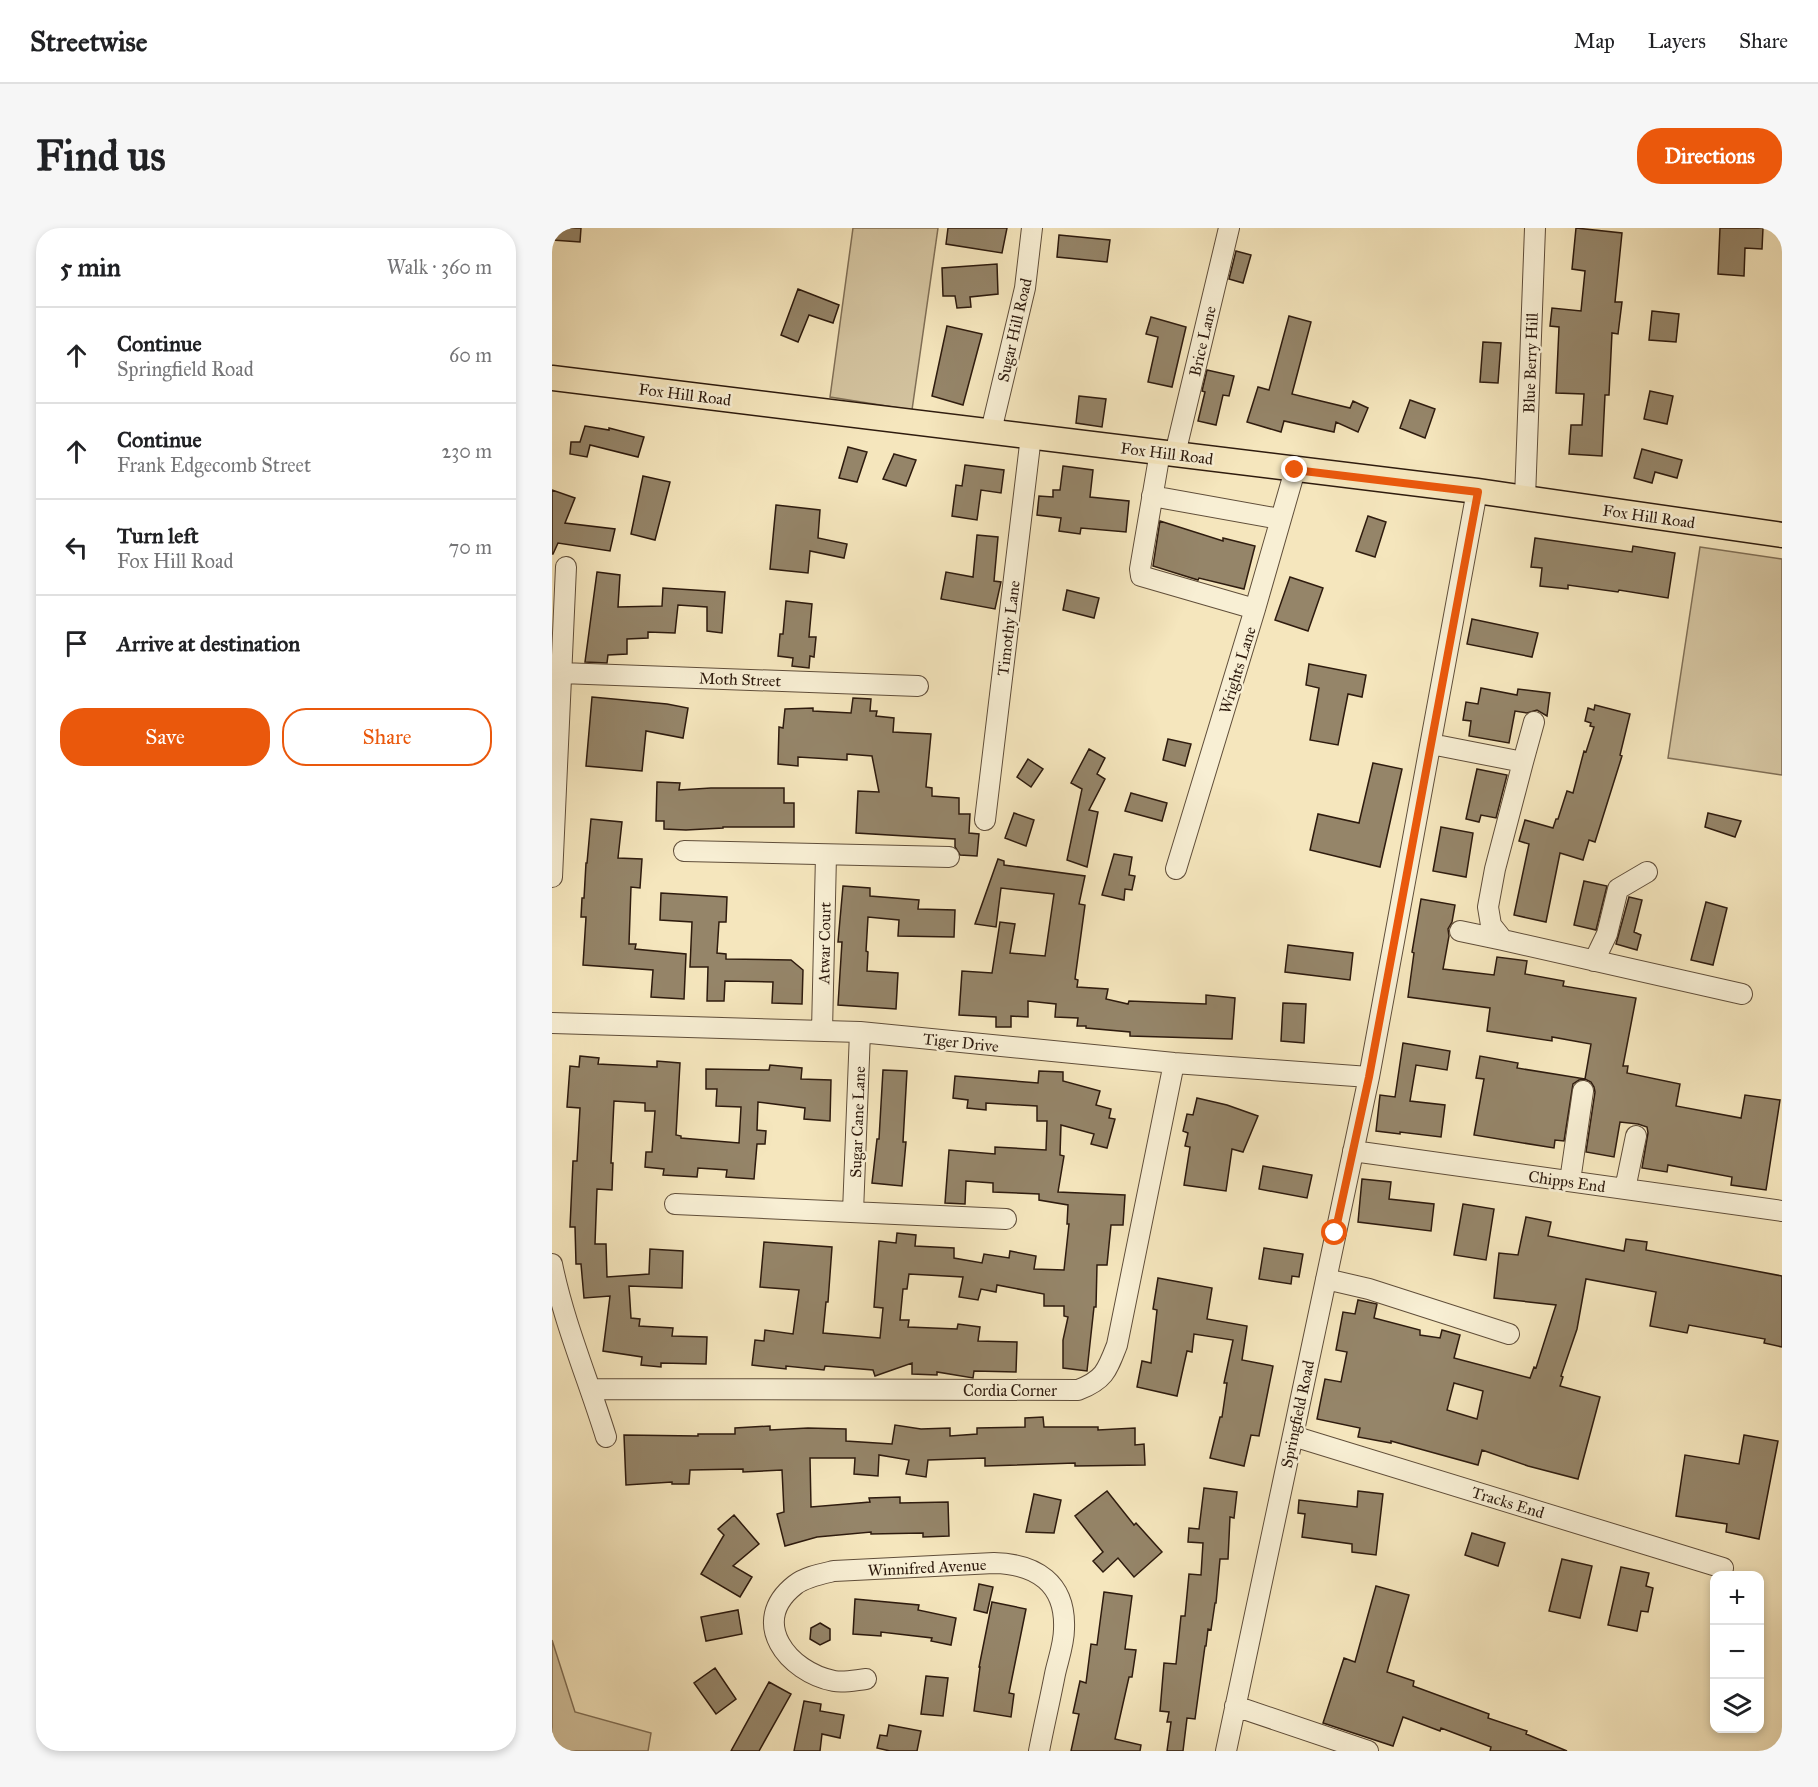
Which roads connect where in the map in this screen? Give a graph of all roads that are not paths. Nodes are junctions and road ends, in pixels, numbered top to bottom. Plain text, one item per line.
1 (1032, 228) edge
2 (1228, 228) edge
3 (1535, 228) edge
4 (552, 378) edge
5 (991, 431) junction
6 (1031, 436) junction
7 (1168, 453) junction
8 (1295, 470) junction
9 (1478, 492) junction
10 (1152, 496) junction
11 (1525, 498) junction
12 (1280, 519) junction
13 (1782, 535) edge
14 (566, 567) dead end
15 (1255, 609) junction
16 (561, 673) junction
17 (918, 686) dead end
18 (1534, 722) dead end
19 (1431, 744) junction
20 (1523, 762) junction
21 (554, 787) edge
22 (985, 820) dead end
23 (684, 851) dead end
24 (826, 855) junction
25 (949, 857) dead end
26 (1176, 868) dead end
27 (1647, 872) dead end
28 (552, 877) edge
29 (1460, 931) dead end
30 (1503, 940) junction
31 (1594, 961) junction
32 (1742, 994) dead end
33 (552, 1023) edge
34 (822, 1031) junction
35 (860, 1032) junction
36 (1174, 1063) junction
37 (1369, 1077) junction
38 (1583, 1091) dead end
39 (1636, 1136) dead end
40 (1353, 1151) junction
41 (1570, 1181) junction
42 (1625, 1189) junction
43 (675, 1204) dead end
44 (1782, 1211) edge
45 (854, 1212) junction
46 (1006, 1219) dead end
47 (552, 1264) edge
48 (1326, 1279) junction
49 (1509, 1334) dead end
50 (591, 1389) junction
51 (1293, 1436) junction
52 (606, 1437) dead end
53 (1723, 1568) dead end
54 (866, 1679) dead end
55 (1235, 1706) junction
56 (1039, 1751) edge
57 (1226, 1751) edge
58 (1368, 1751) edge

1 - 5 street, Sugar Hill Road
2 - 7 street, Brice Lane
3 - 11 street, Blue Berry Hill
4 - 5 main road, Fox Hill Road
5 - 6 main road, Fox Hill Road
6 - 7 main road, Fox Hill Road
6 - 22 street, Timothy Lane
7 - 8 main road, Fox Hill Road
7 - 10 street, Brice Lane
8 - 9 main road, Fox Hill Road
8 - 12 street, Wrights Lane
9 - 11 main road, Fox Hill Road
9 - 19 street, Springfield Road
10 - 12 street
10 - 15 street, Brice Lane
11 - 13 main road, Fox Hill Road
12 - 15 street, Wrights Lane
14 - 16 street
15 - 26 street, Wrights Lane
16 - 17 street, Moth Street
16 - 21 street
18 - 20 street
19 - 20 street
19 - 37 street, Springfield Road
20 - 30 street
21 - 28 street
23 - 24 street
24 - 25 street
24 - 34 street, Atwar Court
27 - 31 street
29 - 30 street
30 - 31 street
31 - 32 street
33 - 34 street, Tiger Drive
34 - 35 street, Tiger Drive
35 - 36 street, Tiger Drive
35 - 45 street, Sugar Cane Lane
36 - 37 street, Tiger Drive
36 - 50 street, Cordia Corner
37 - 40 street, Springfield Road
38 - 41 street
39 - 42 street
40 - 41 street, Chipps End
40 - 48 street, Springfield Road
41 - 42 street, Chipps End
42 - 44 street, Chipps End
43 - 45 street
45 - 46 street
47 - 50 street
48 - 49 street
48 - 51 street, Springfield Road
50 - 52 street
51 - 53 street, Tracks End
51 - 55 street, Springfield Road
54 - 56 street, Winnifred Avenue
55 - 57 street, Springfield Road
55 - 58 street

